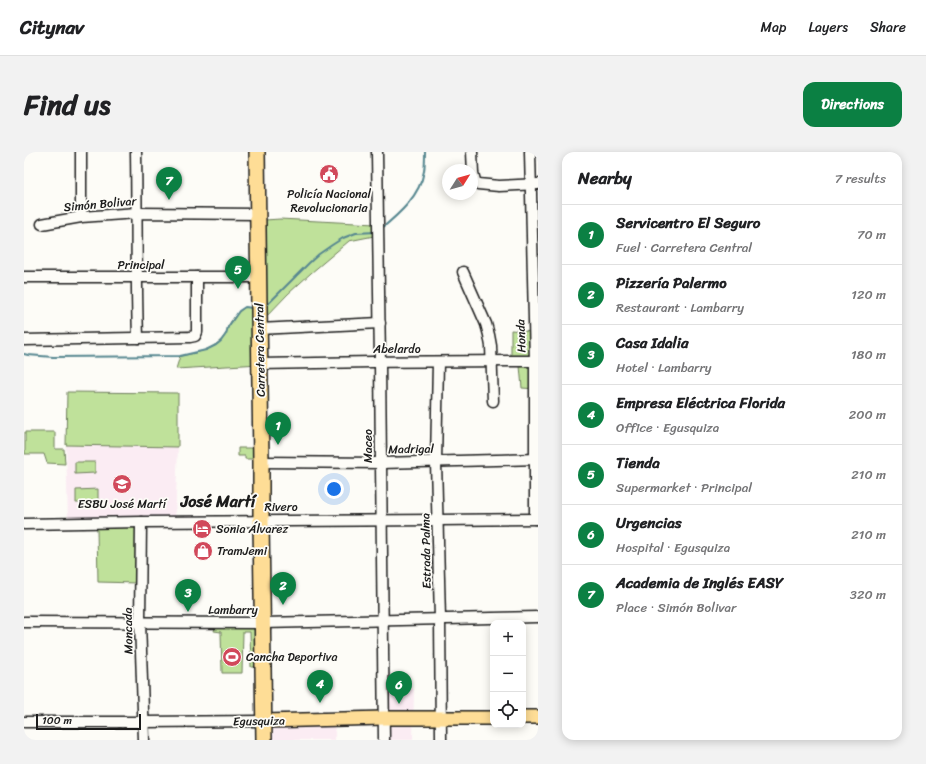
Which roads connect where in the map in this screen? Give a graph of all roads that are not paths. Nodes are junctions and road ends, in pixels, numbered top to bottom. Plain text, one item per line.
1 (80, 152) edge
2 (136, 152) edge
3 (257, 152) edge
4 (377, 152) edge
5 (472, 152) edge
6 (530, 152) edge
7 (535, 185) edge
8 (137, 213) junction
9 (258, 214) junction
10 (81, 217) junction
11 (42, 224) dead end
12 (463, 272) dead end
13 (24, 277) edge
14 (197, 277) junction
15 (258, 277) junction
16 (136, 278) junction
17 (535, 286) edge
18 (380, 323) junction
19 (259, 329) junction
20 (138, 338) junction
21 (24, 340) edge
22 (536, 343) edge
23 (491, 361) junction
24 (535, 361) junction
25 (380, 362) junction
26 (438, 362) junction
27 (260, 364) junction
28 (493, 401) dead end
29 (536, 459) edge
30 (261, 462) junction
31 (436, 462) junction
32 (380, 463) junction
33 (536, 518) edge
34 (261, 520) junction
35 (381, 520) junction
36 (438, 520) junction
37 (141, 522) junction
38 (24, 524) edge
39 (538, 617) edge
40 (440, 619) junction
41 (382, 620) junction
42 (24, 622) edge
43 (140, 622) junction
44 (263, 623) junction
45 (526, 717) edge
46 (538, 717) edge
47 (384, 718) junction
48 (441, 718) junction
49 (490, 718) edge
50 (264, 721) junction
51 (24, 722) edge
52 (144, 722) junction
53 (144, 740) edge
54 (264, 740) edge
55 (384, 740) edge
56 (441, 740) edge

1 - 10 street
2 - 8 street
3 - 9 highway, Carretera Central
4 - 18 street, Maceo
5 - 7 street
6 - 7 street, Honda
7 - 17 street, Honda
8 - 9 street, Simón Bolivar
8 - 10 street, Simón Bolivar
8 - 16 street
9 - 15 highway, Carretera Central
10 - 11 street, Simón Bolivar
12 - 23 street
13 - 16 street, Principal
14 - 15 street, Principal
14 - 16 street, Principal
14 - 20 street
15 - 19 highway, Carretera Central
16 - 20 street
17 - 22 street, Honda
18 - 19 street
18 - 25 street, Maceo
19 - 27 highway, Carretera Central
20 - 21 street
22 - 24 street, Honda
23 - 24 street, Abelardo
23 - 26 street, Abelardo
23 - 28 street
24 - 29 street, Honda
25 - 26 street, Abelardo
25 - 27 street, Abelardo
25 - 32 street, Maceo
26 - 31 street, Estrada Palma
27 - 30 highway, Carretera Central
29 - 31 street, Madrigal
29 - 33 street, Honda
30 - 32 street, Madrigal
30 - 34 highway, Carretera Central
31 - 32 street, Madrigal
31 - 36 street, Estrada Palma
32 - 35 street, Maceo
33 - 36 street, Rivero
34 - 35 street, Rivero
34 - 37 street, Rivero
34 - 44 highway, Carretera Central
35 - 36 street, Rivero
35 - 41 street, Maceo
36 - 40 street, Estrada Palma
37 - 38 street, Rivero
37 - 43 street, Moncada
39 - 40 street, Lambarry
40 - 41 street, Lambarry
40 - 48 street, Estrada Palma
41 - 44 street, Lambarry
41 - 47 street, Maceo
42 - 43 street, Lambarry
43 - 44 street, Lambarry
43 - 52 street, Moncada
44 - 50 highway, Carretera Central
45 - 46 main road
47 - 48 main road, Egusquiza
47 - 50 main road, Egusquiza
47 - 55 street, Maceo
48 - 49 main road, Egusquiza
48 - 56 street, Estrada Palma
50 - 52 street, Egusquiza
50 - 54 highway, Carretera Central
51 - 52 street, Egusquiza
52 - 53 street, Moncada

